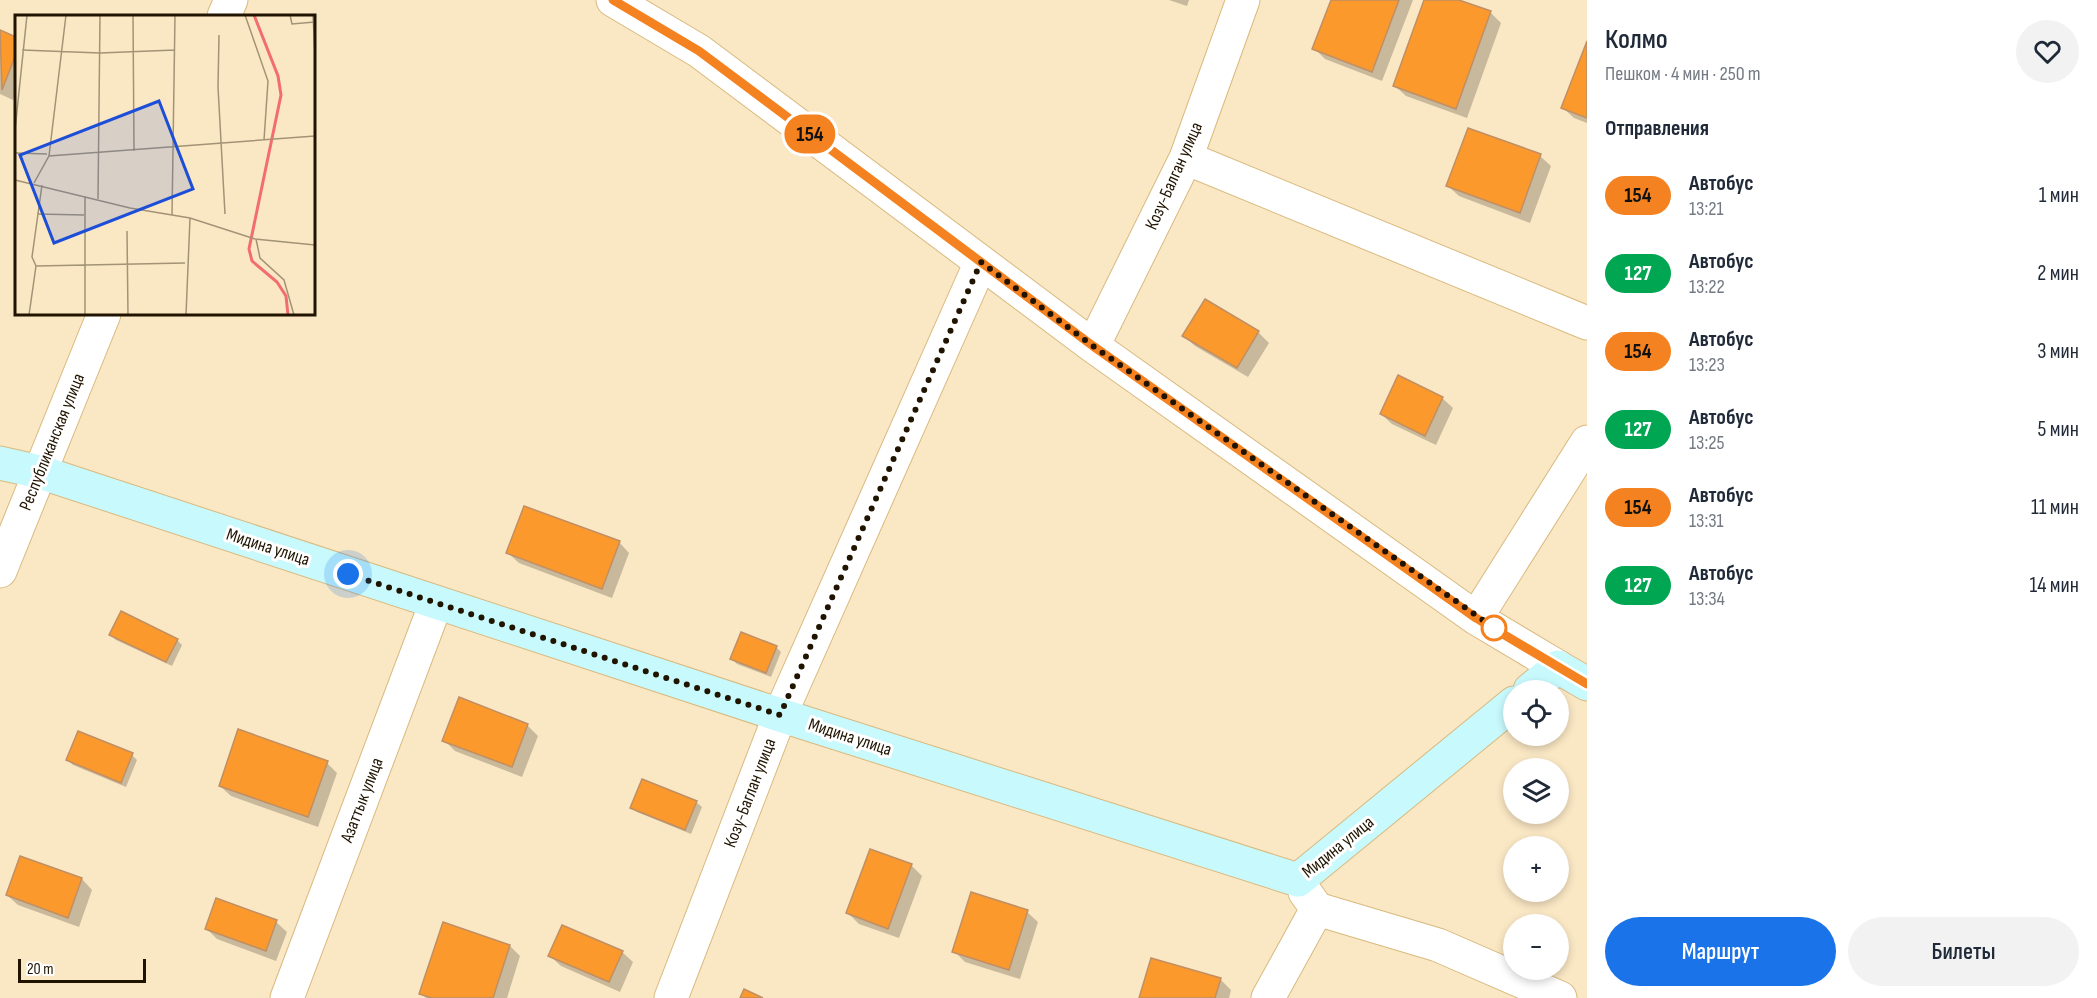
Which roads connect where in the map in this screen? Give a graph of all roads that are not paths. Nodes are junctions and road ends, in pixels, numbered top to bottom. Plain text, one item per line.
1 (231, 0) edge
2 (613, 0) edge
3 (1243, 0) edge
4 (224, 15) edge
5 (1186, 158) junction
6 (981, 262) junction
7 (104, 315) edge
8 (1587, 323) edge
9 (1093, 346) junction
10 (1587, 442) edge
11 (0, 463) edge
12 (40, 472) junction
13 (0, 571) edge
14 (436, 603) junction
15 (1476, 618) junction
16 (1558, 667) junction
17 (1542, 680) edge
18 (1587, 684) edge
19 (1503, 712) edge
20 (780, 715) junction
21 (1298, 880) junction
22 (1317, 909) junction
23 (287, 998) edge
24 (671, 998) edge
25 (1268, 998) edge
26 (1560, 998) edge

1 - 4 street
2 - 6 street
3 - 5 street, Козу-Балган улица
5 - 8 street
5 - 9 street, Козу-Балган улица
6 - 9 street
6 - 20 street, Козу-Баглан улица
7 - 12 street, Республиканская улица
9 - 15 street
10 - 15 street
11 - 12 street, Мидина улица
12 - 13 street, Республиканская улица
12 - 14 street, Мидина улица
14 - 20 street, Мидина улица
14 - 23 street, Азаттык улица
15 - 16 street
16 - 17 street
16 - 18 street
19 - 21 street, Мидина улица
20 - 21 street, Мидина улица
20 - 24 street, Козу-Баглан улица
21 - 22 street
22 - 25 street
22 - 26 street

